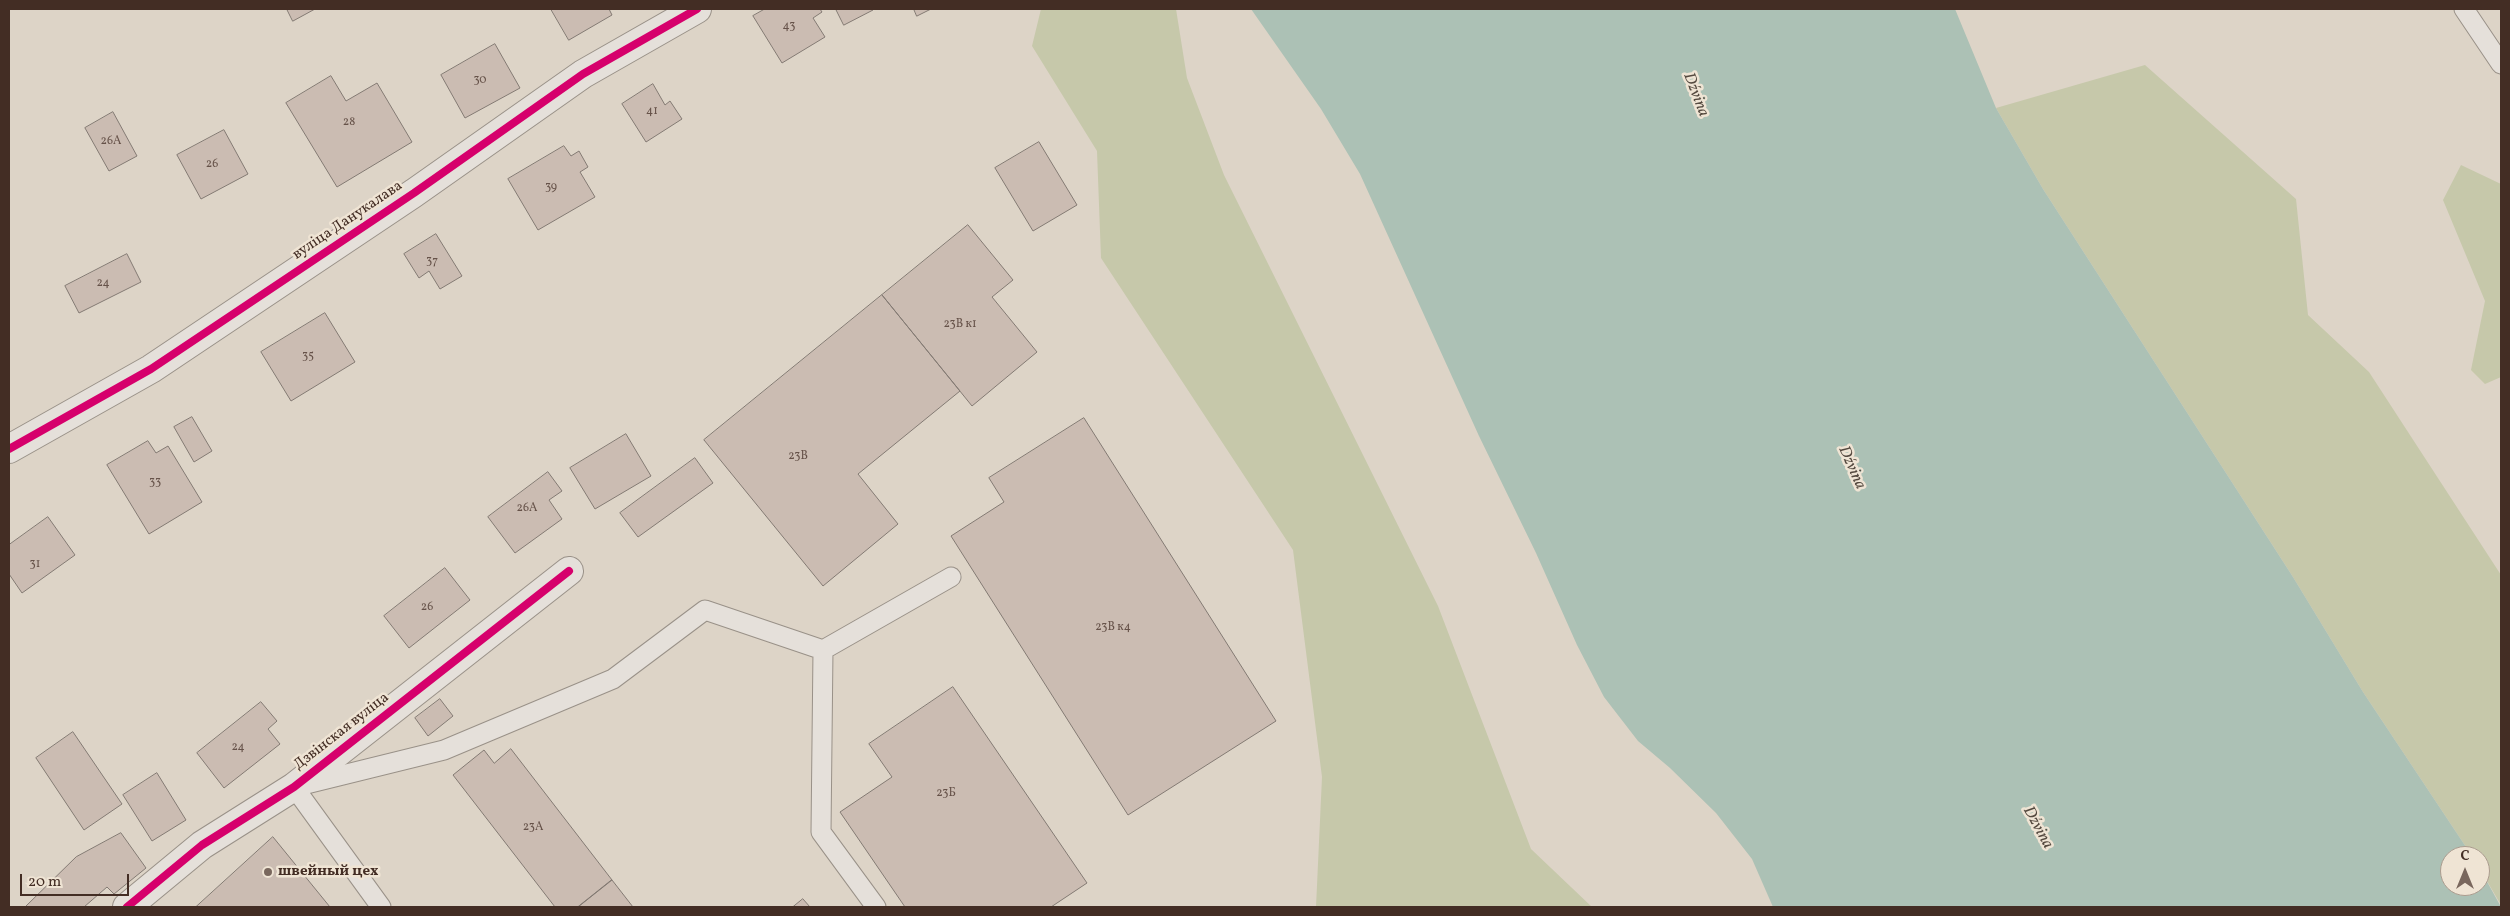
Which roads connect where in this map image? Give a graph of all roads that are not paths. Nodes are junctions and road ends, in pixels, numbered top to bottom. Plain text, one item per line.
1 (697, 9) edge
2 (2464, 9) edge
3 (2501, 64) edge
4 (9, 449) edge
5 (569, 571) dead end
6 (951, 577) dead end
7 (823, 650) junction
8 (294, 787) junction
9 (127, 907) edge
10 (381, 907) edge
11 (876, 907) edge

1 - 4 street, вуліца Данукалава
2 - 3 lane
5 - 8 street, Дзвінская вуліца
6 - 7 lane
7 - 8 lane
7 - 11 lane
8 - 9 street, Дзвінская вуліца
8 - 10 lane

